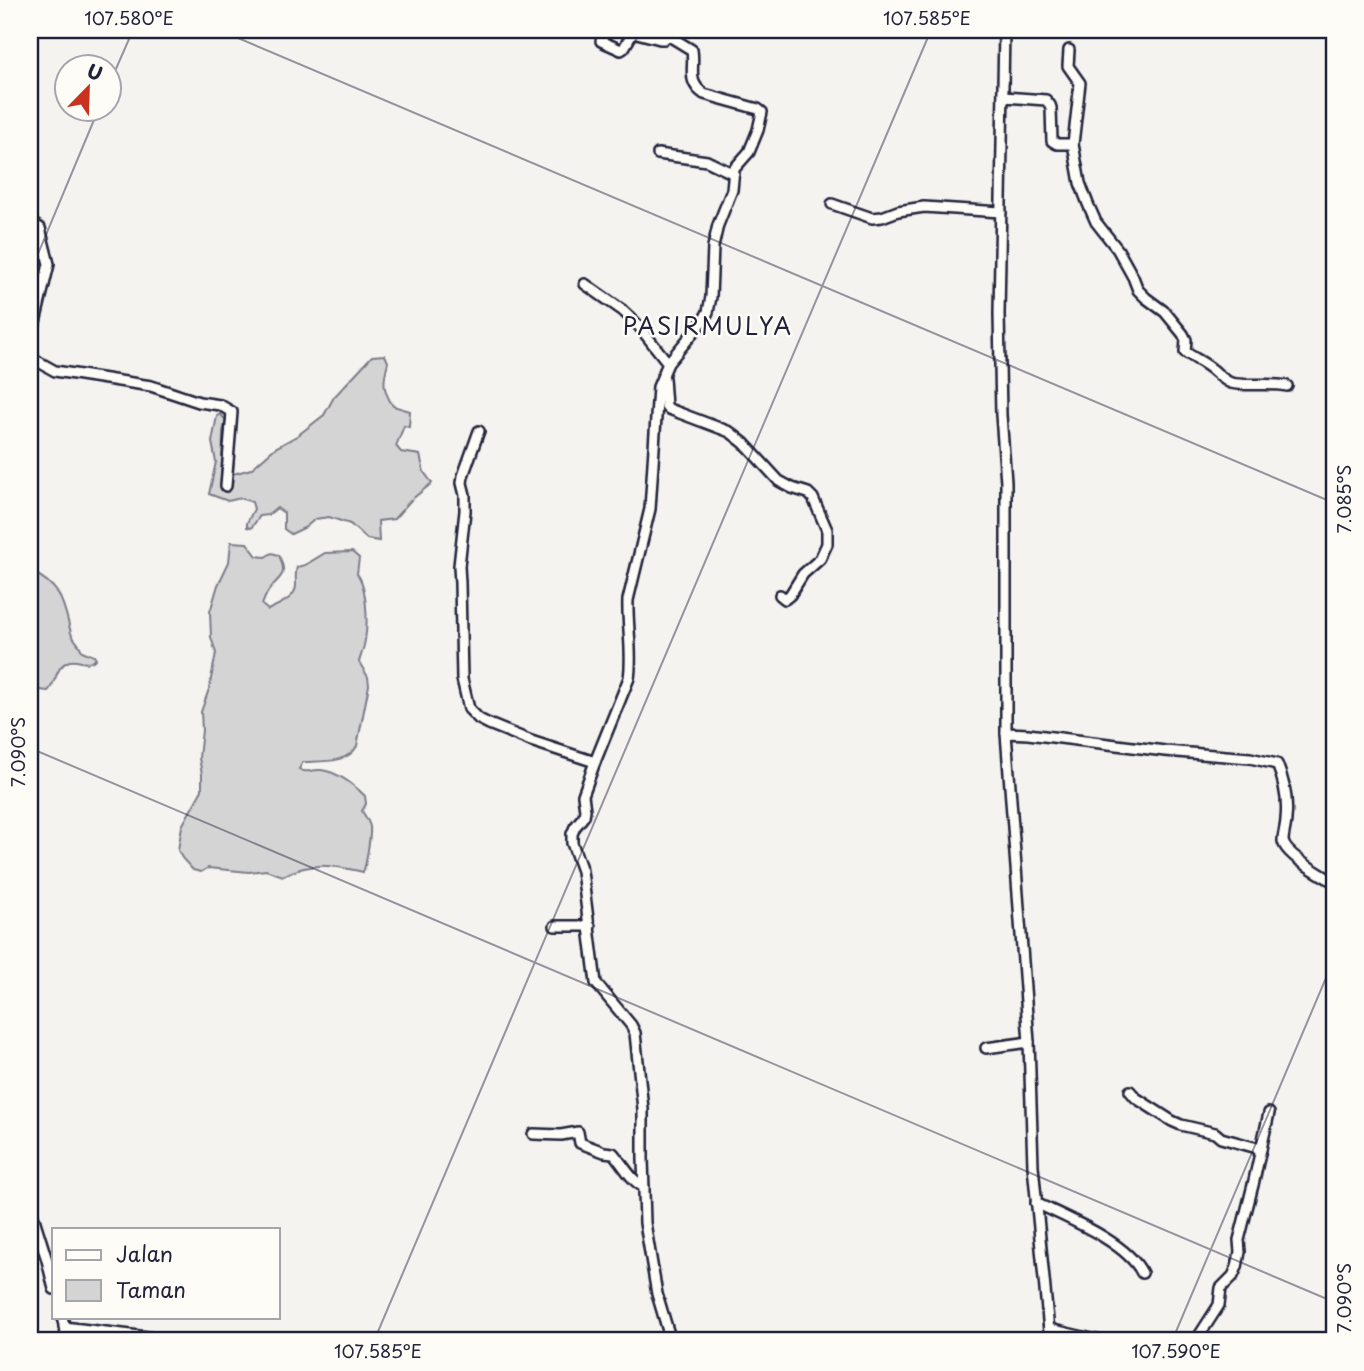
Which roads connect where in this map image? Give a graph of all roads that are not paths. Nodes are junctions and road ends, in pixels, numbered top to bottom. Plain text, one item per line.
1 (1004, 30) edge
2 (668, 32) edge
3 (601, 41) dead end
4 (1069, 50) dead end
5 (1003, 97) junction
6 (1073, 144) junction
7 (658, 154) dead end
8 (734, 174) junction
9 (832, 204) dead end
10 (1002, 212) junction
11 (30, 222) edge
12 (586, 284) dead end
13 (30, 343) edge
14 (30, 357) edge
15 (668, 363) junction
16 (663, 373) junction
17 (1287, 386) dead end
18 (479, 431) dead end
19 (226, 486) dead end
20 (779, 595) dead end
21 (1006, 733) junction
22 (594, 762) junction
23 (1334, 882) edge
24 (555, 926) dead end
25 (590, 926) junction
26 (1029, 1042) junction
27 (986, 1048) dead end
28 (1129, 1091) dead end
29 (1269, 1113) dead end
30 (533, 1134) dead end
31 (1261, 1149) junction
32 (644, 1187) junction
33 (1037, 1203) junction
34 (30, 1206) edge
35 (1142, 1273) dead end
36 (52, 1281) edge
37 (62, 1318) edge
38 (64, 1327) junction
39 (1049, 1329) junction
40 (149, 1337) dead end
41 (68, 1341) edge
42 (671, 1341) edge
43 (1050, 1341) edge
44 (1101, 1341) edge
45 (1198, 1341) edge

1 - 5 street
2 - 3 street
2 - 8 street
4 - 6 street
5 - 6 street
5 - 10 street
6 - 17 street
7 - 8 street
8 - 15 street
9 - 10 street
10 - 21 street
11 - 13 street
12 - 15 street
14 - 19 street
15 - 16 street
16 - 20 street
16 - 22 street
18 - 22 street
21 - 23 street
21 - 26 street
22 - 25 street
24 - 25 street
25 - 32 street
26 - 27 street
26 - 33 street
28 - 31 street
29 - 31 street
30 - 32 street
31 - 45 street
32 - 42 street
33 - 35 street
33 - 39 street
34 - 36 street
37 - 38 street
38 - 40 street
38 - 41 street
39 - 43 street
39 - 44 street

